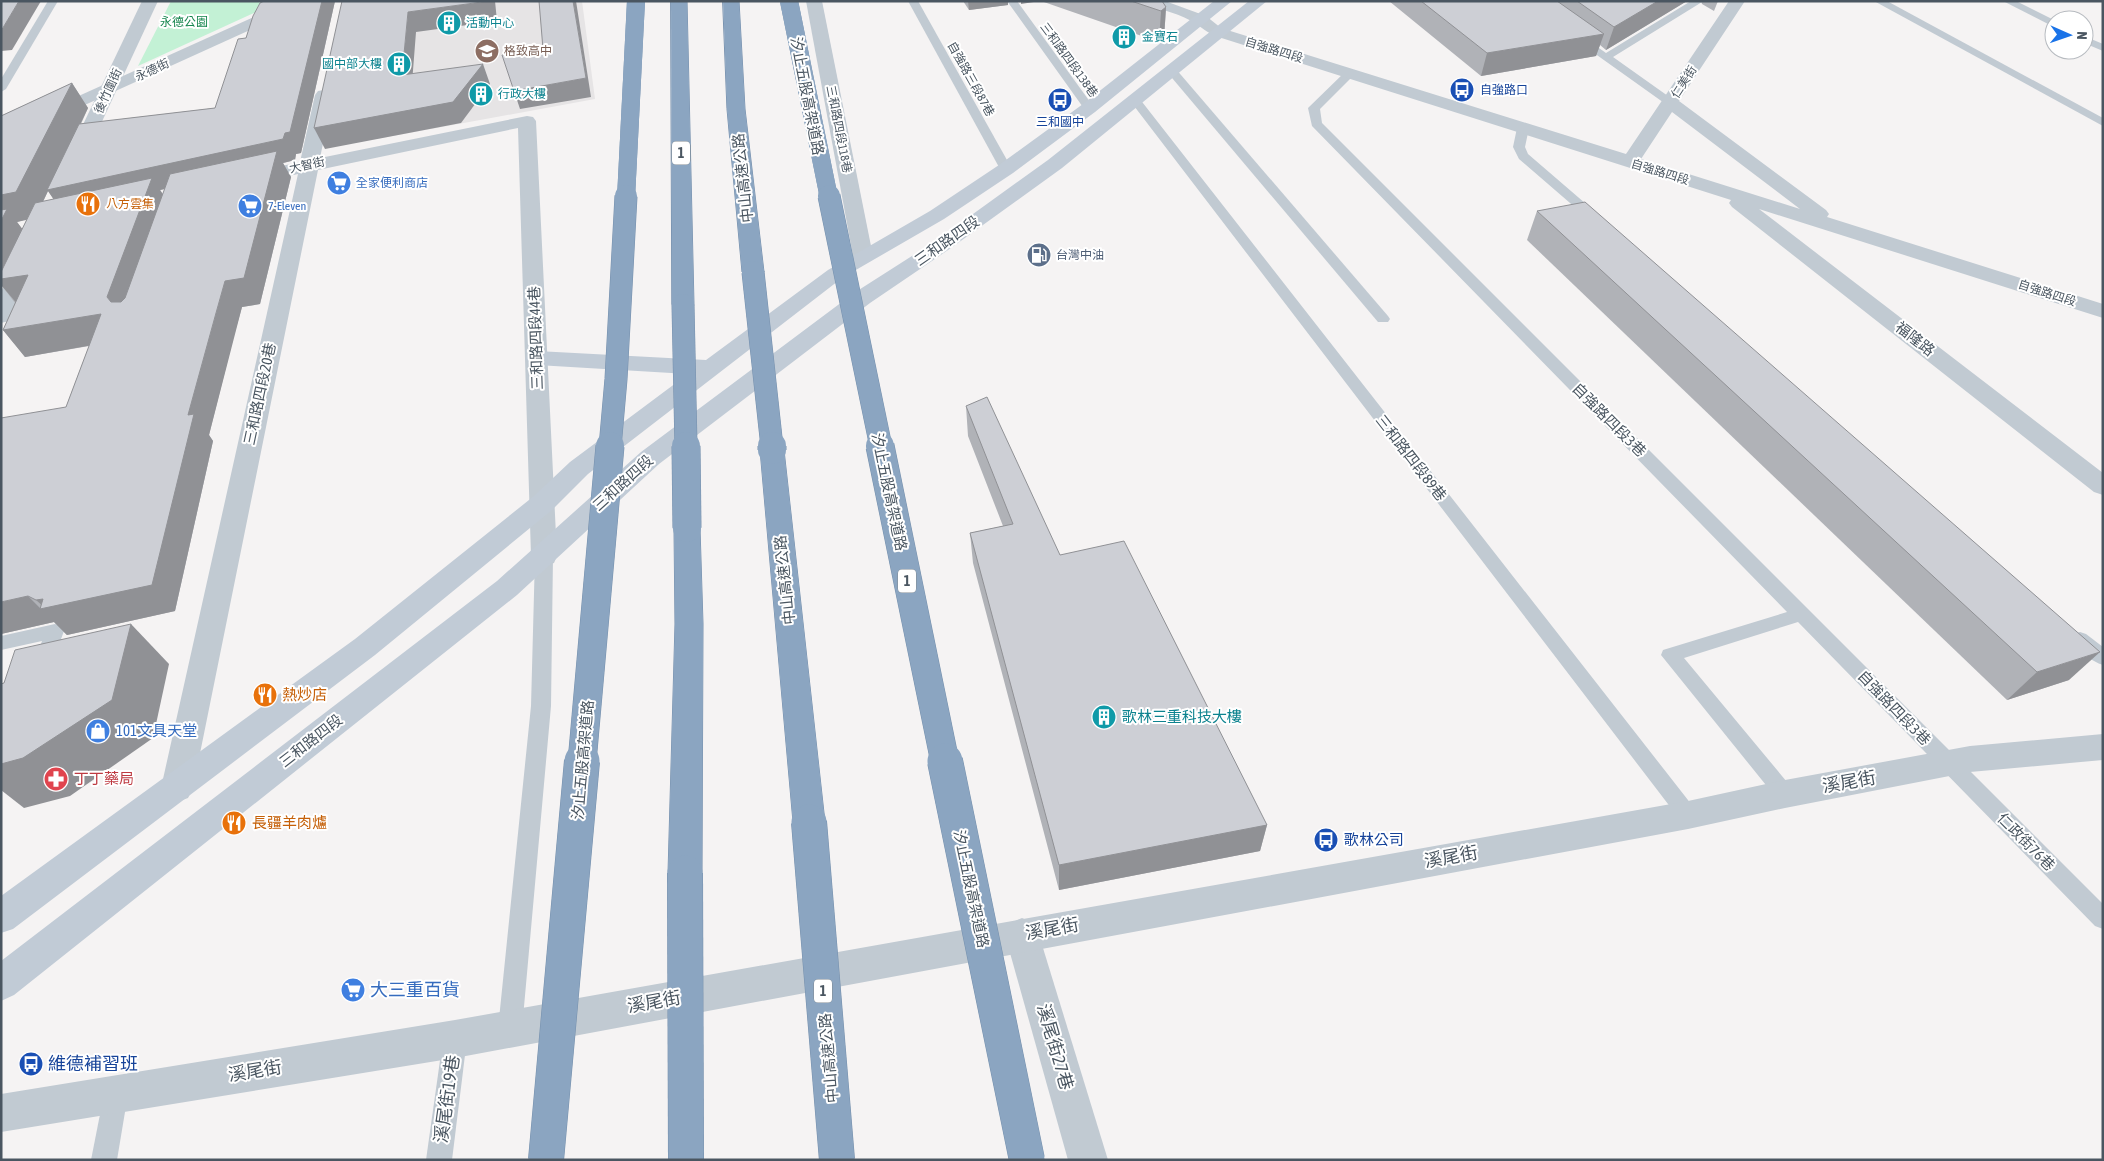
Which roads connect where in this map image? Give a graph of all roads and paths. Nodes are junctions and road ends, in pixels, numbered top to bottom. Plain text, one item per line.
1 (53, 1) edge
2 (150, 1) edge
3 (302, 1) edge
4 (636, 1) edge
5 (679, 1) edge
6 (730, 1) edge
7 (789, 1) edge
8 (814, 1) edge
9 (913, 1) edge
10 (1012, 1) edge
11 (1150, 1) edge
12 (1224, 1) edge
13 (1259, 1) edge
14 (1737, 1) edge
15 (1879, 1) edge
16 (2008, 1) edge
17 (1697, 2) edge
18 (2044, 19) edge
19 (1209, 26) junction
20 (1566, 29) edge
21 (1606, 57) junction
22 (1171, 70) junction
23 (1350, 73) junction
24 (328, 78) edge
25 (1, 89) edge
26 (109, 90) junction
27 (1135, 100) junction
28 (1670, 102) junction
29 (1089, 108) junction
30 (527, 121) joint
31 (2103, 123) edge
32 (1522, 128) junction
33 (1, 138) edge
34 (1630, 162) junction
35 (309, 164) junction
36 (1006, 169) junction
37 (70, 170) edge
38 (235, 181) edge
39 (1726, 192) junction
40 (1835, 226) junction
41 (1606, 227) edge
42 (32, 250) edge
43 (863, 256) junction
44 (2103, 311) edge
45 (1, 316) edge
46 (1383, 319) dead end
47 (537, 358) junction
48 (710, 368) junction
49 (2103, 486) edge
50 (543, 503) junction
51 (544, 556) junction
52 (1802, 614) junction
53 (2073, 632) edge
54 (1, 643) edge
55 (2103, 658) edge
56 (38, 678) edge
57 (2103, 748) edge
58 (1948, 764) junction
59 (177, 788) junction
60 (1785, 794) junction
61 (1688, 815) junction
62 (1, 917) edge
63 (2103, 920) edge
64 (1022, 934) junction
65 (1, 983) edge
66 (510, 1029) junction
67 (455, 1039) junction
68 (116, 1094) junction
69 (1, 1112) edge
70 (104, 1160) edge
71 (439, 1160) edge
72 (546, 1160) edge
73 (686, 1160) edge
74 (837, 1160) edge
75 (1027, 1160) edge
76 (1088, 1160) edge

1 - 25 lane
2 - 26 street, 後竹圍街
3 - 26 street, 永德街
4 - 72 highway, 汐止五股高架道路, bridge
5 - 73 highway, 1, bridge
6 - 74 highway, 中山高速公路 / 1, bridge
7 - 75 highway, 汐止五股高架道路 / 1, bridge
8 - 43 street, 三和路四段118巷
9 - 36 lane, 自強路三段87巷
10 - 29 lane, 三和路四段138巷
11 - 19 street, 自強路四段
12 - 19 main road, 三和路四段
13 - 19 main road, 三和路四段
14 - 28 street, 仁美街
15 - 31 lane
16 - 18 lane
17 - 21 lane
19 - 22 main road, 三和路四段
19 - 23 street, 自強路四段
19 - 29 main road, 三和路四段
20 - 21 lane
21 - 28 lane
22 - 27 main road, 三和路四段
22 - 46 lane
23 - 32 street, 自強路四段
23 - 52 lane, 自強路四段3巷
24 - 35 street, 三和路四段20巷
26 - 33 street, 永德街
26 - 37 street, 後竹圍街
27 - 51 main road, 三和路四段
27 - 61 lane, 三和路四段89巷
28 - 34 street, 仁美街
28 - 40 street
29 - 36 main road, 三和路四段
30 - 35 street, 大智街
30 - 47 street, 三和路四段44巷
32 - 34 street, 自強路四段
32 - 41 lane
34 - 39 street, 自強路四段
35 - 38 street, 大智街
35 - 59 street, 三和路四段20巷
36 - 43 main road, 三和路四段
39 - 40 street, 自強路四段
39 - 49 street, 福隆路
40 - 44 street, 自強路四段
42 - 45 street
43 - 48 main road, 三和路四段
47 - 48 main road
47 - 50 street, 三和路四段44巷
48 - 50 main road, 三和路四段
50 - 51 street, 三和路四段44巷
50 - 59 main road, 三和路四段
51 - 65 main road, 三和路四段
51 - 66 lane
52 - 58 lane, 自強路四段3巷
52 - 60 lane
53 - 55 lane
54 - 56 lane
57 - 58 street, 溪尾街
58 - 60 street, 溪尾街
58 - 63 lane, 仁政街76巷
59 - 62 main road, 三和路四段
60 - 61 street, 溪尾街
61 - 64 street, 溪尾街
64 - 66 street, 溪尾街
64 - 76 street, 溪尾街27巷
66 - 67 street, 溪尾街
67 - 68 street, 溪尾街
67 - 71 lane, 溪尾街19巷
68 - 69 street, 溪尾街
68 - 70 lane

